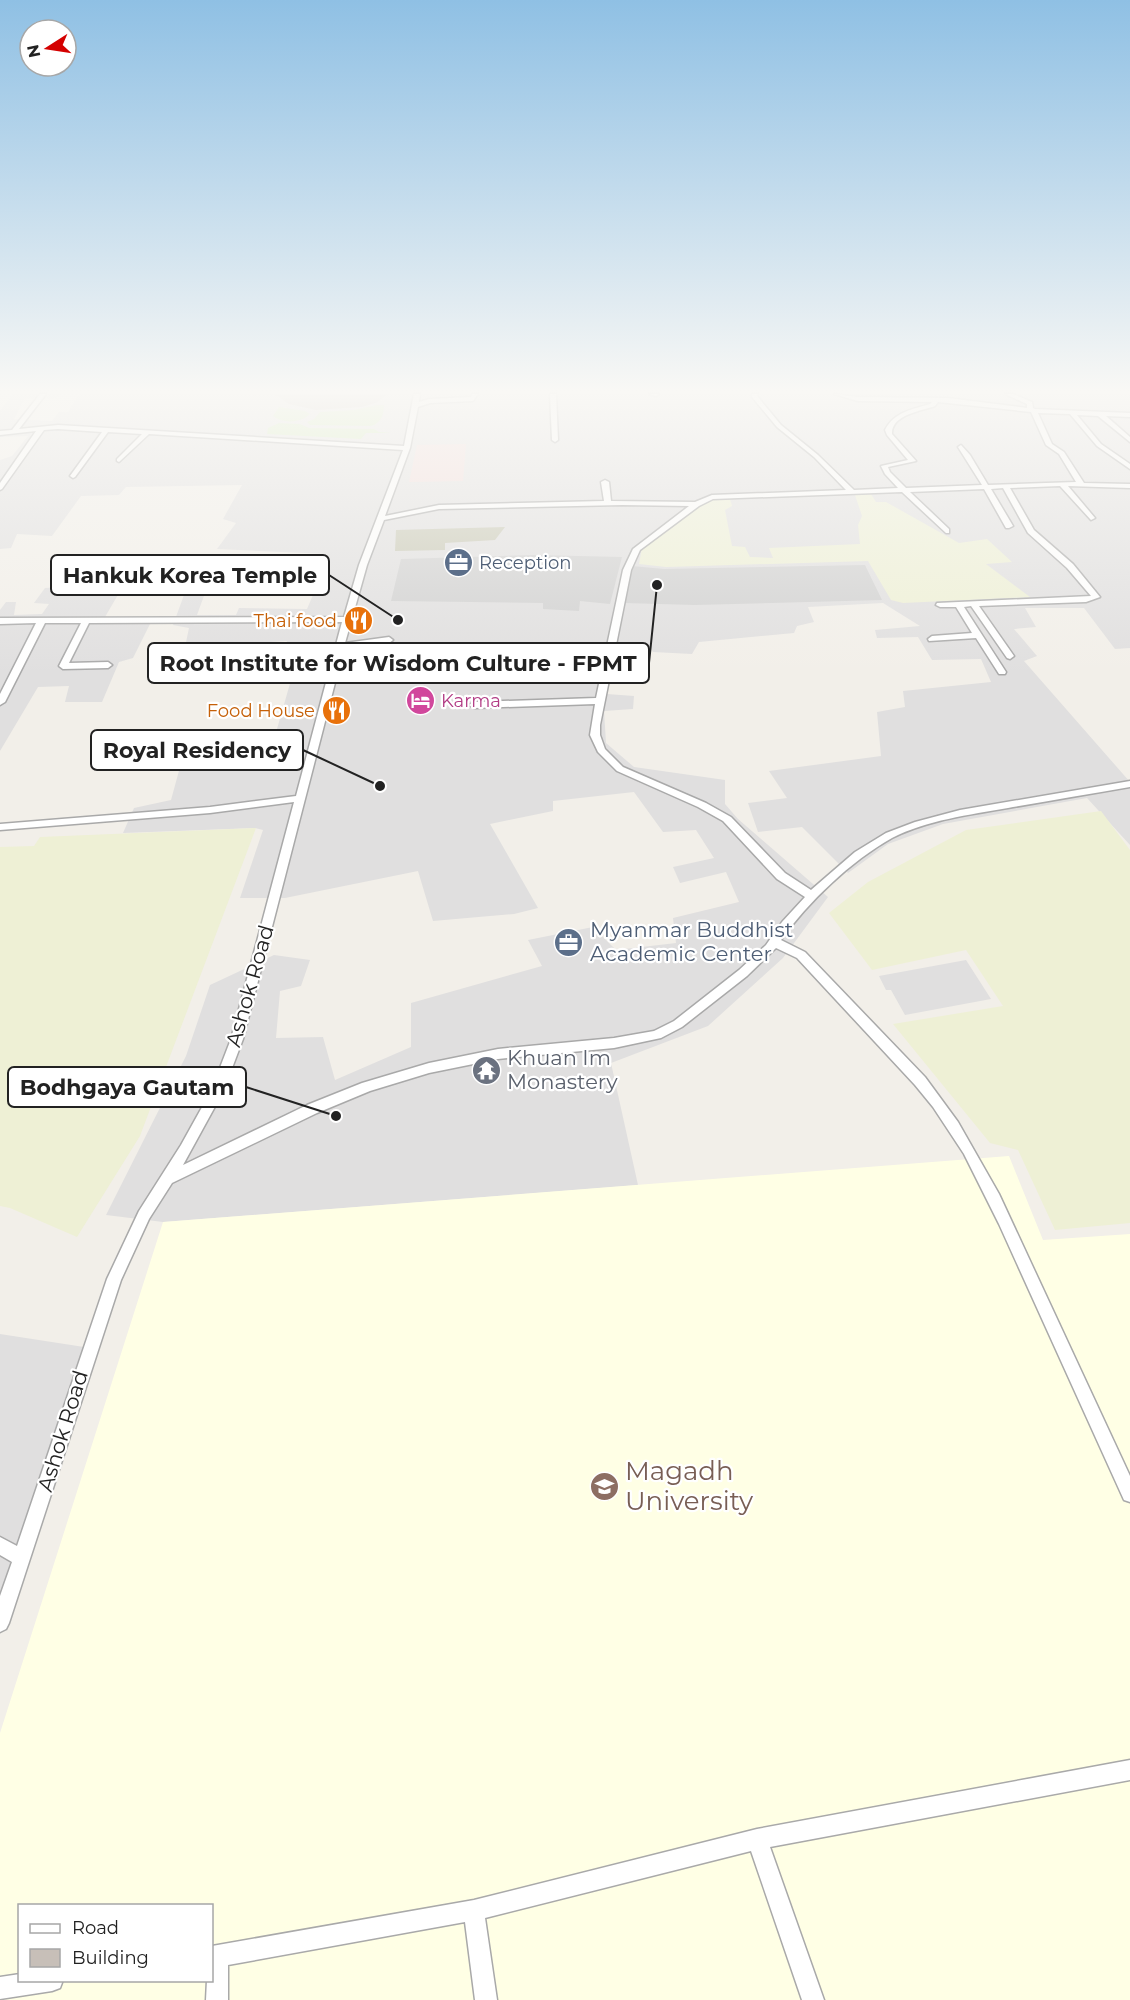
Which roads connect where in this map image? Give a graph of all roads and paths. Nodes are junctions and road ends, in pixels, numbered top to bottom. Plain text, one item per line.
1 (392, 487) edge
2 (606, 487) edge
3 (847, 487) edge
4 (902, 487) edge
5 (979, 487) edge
6 (986, 487) edge
7 (1006, 487) edge
8 (1065, 487) edge
9 (906, 491) junction
10 (852, 492) junction
11 (608, 502) junction
12 (696, 504) junction
13 (381, 518) junction
14 (1091, 518) dead end
15 (1009, 526) dead end
16 (946, 531) dead end
17 (958, 604) junction
18 (973, 604) junction
19 (940, 605) dead end
20 (347, 619) junction
21 (42, 621) junction
22 (86, 621) junction
23 (2, 624) edge
24 (978, 635) junction
25 (932, 639) dead end
26 (389, 640) dead end
27 (340, 646) junction
28 (1010, 656) dead end
29 (108, 665) dead end
30 (1002, 672) dead end
31 (599, 701) junction
32 (0, 702) edge
33 (474, 705) dead end
34 (1130, 784) edge
35 (301, 798) junction
36 (0, 827) edge
37 (812, 896) junction
38 (775, 942) junction
39 (166, 1180) junction
40 (1130, 1494) edge
41 (0, 1546) edge
42 (22, 1558) junction
43 (0, 1623) edge
44 (1130, 1770) edge
45 (757, 1839) junction
46 (474, 1910) junction
47 (215, 1957) edge
48 (39, 1982) edge
49 (0, 1988) edge
50 (218, 2000) edge
51 (486, 2000) edge
52 (813, 2000) edge

1 - 13 street, Ashok Road
2 - 11 street
3 - 10 street
4 - 9 street
5 - 9 street
6 - 15 street
7 - 18 street
8 - 14 street
9 - 10 street
9 - 16 street
10 - 12 street
11 - 12 street
11 - 13 street
12 - 31 street
13 - 20 street, Ashok Road
17 - 18 street
17 - 19 street
17 - 24 street
18 - 28 street
20 - 22 street
20 - 27 street, Ashok Road
21 - 22 street
21 - 23 street
21 - 32 street
22 - 29 street
24 - 25 street
24 - 30 street
26 - 27 street
27 - 35 street, Ashok Road
31 - 33 street
31 - 37 street
34 - 37 street
35 - 36 street
35 - 39 street, Ashok Road
37 - 38 street
38 - 39 street
38 - 40 street
39 - 42 street, Ashok Road
41 - 42 street
42 - 43 street, Ashok Road
44 - 45 street
45 - 46 street
45 - 52 street
46 - 47 street
46 - 51 street
47 - 50 street
48 - 49 street

